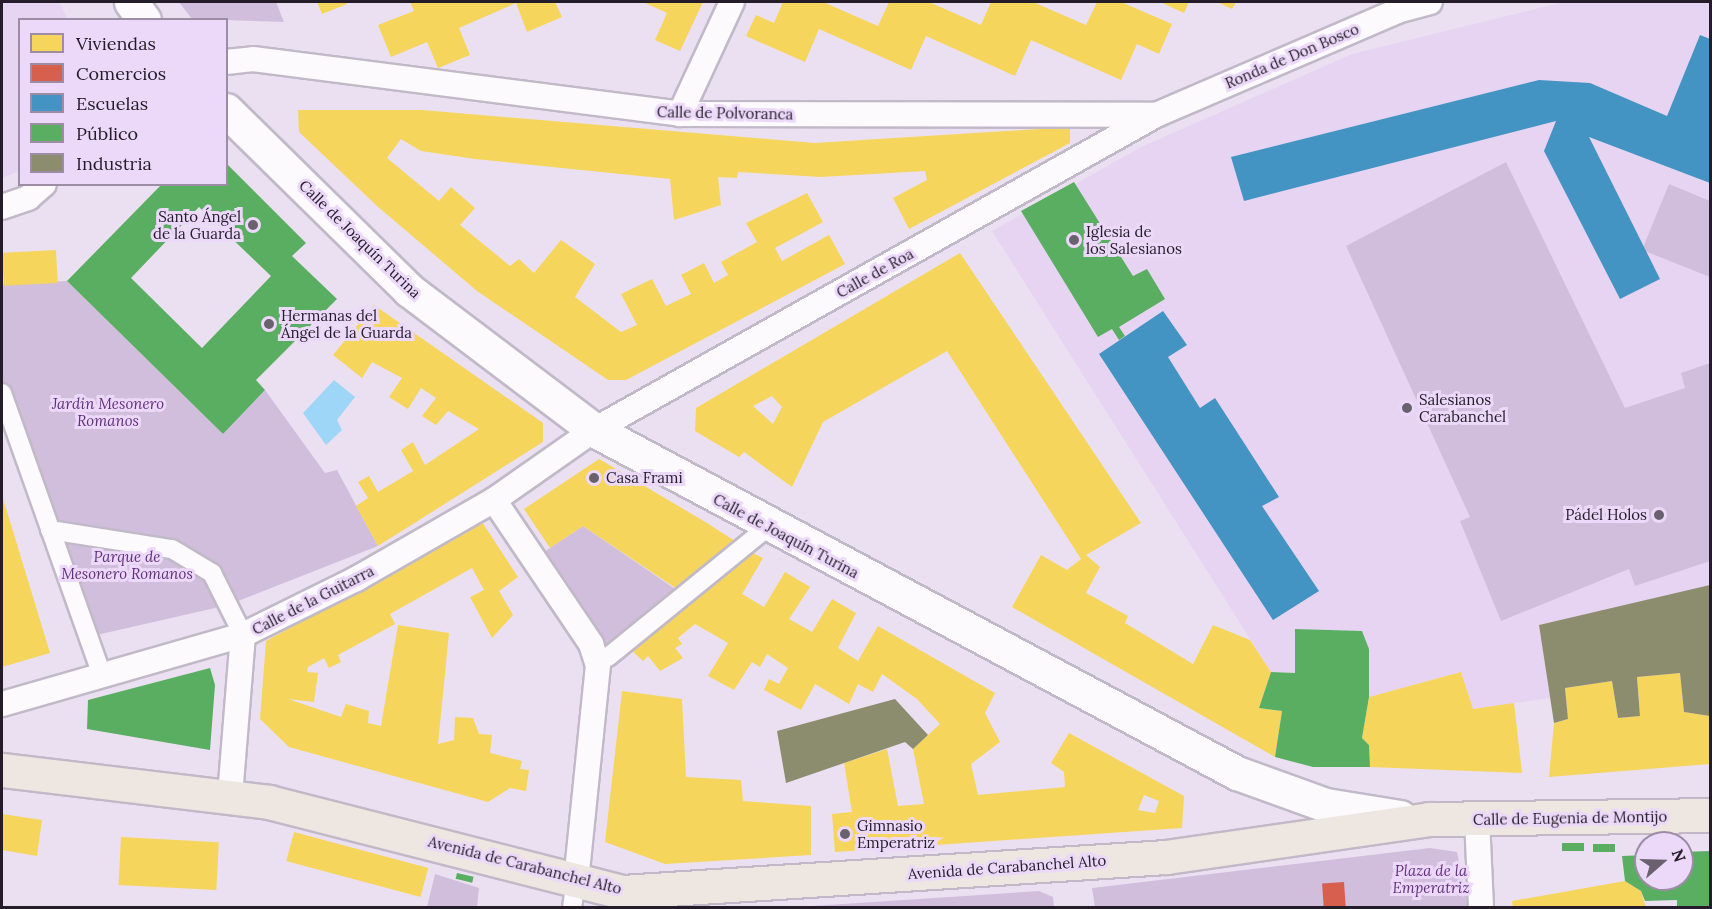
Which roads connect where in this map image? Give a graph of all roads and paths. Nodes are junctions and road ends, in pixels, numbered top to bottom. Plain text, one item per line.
1 (131, 2) edge
2 (732, 2) edge
3 (1430, 2) edge
4 (143, 18) edge
5 (228, 62) edge
6 (228, 112) edge
7 (680, 114) junction
8 (1156, 115) junction
9 (42, 186) edge
10 (2, 207) edge
11 (2, 393) edge
12 (594, 430) junction
13 (494, 500) junction
14 (768, 527) junction
15 (50, 530) junction
16 (243, 635) junction
17 (608, 657) dead end
18 (102, 676) junction
19 (2, 705) edge
20 (2, 770) edge
21 (230, 796) junction
22 (1710, 816) edge
23 (1429, 819) junction
24 (1477, 819) junction
25 (574, 894) edge
26 (1481, 908) edge

1 - 4 main road
2 - 7 street
3 - 8 street, Ronda de Don Bosco
5 - 7 street, Calle de Polvoranca
6 - 12 main road, Calle de Joaquín Turina
7 - 8 street, Calle de Polvoranca
8 - 12 street, Calle de Roa
9 - 10 street
11 - 15 street
12 - 13 street, Calle de la Guitarra
12 - 14 main road, Calle de Joaquín Turina
13 - 16 street, Calle de la Guitarra
13 - 25 street
14 - 17 street
14 - 23 main road, Calle de Joaquín Turina
15 - 16 street
15 - 18 street
16 - 18 street, Calle de la Guitarra
16 - 21 street
18 - 19 street, Calle de la Guitarra
20 - 21 main road, Avenida de Carabanchel Alto
21 - 25 main road, Avenida de Carabanchel Alto
22 - 24 main road, Calle de Eugenia de Montijo
23 - 24 main road, Calle de Eugenia de Montijo
23 - 25 main road, Avenida de Carabanchel Alto
24 - 26 street

